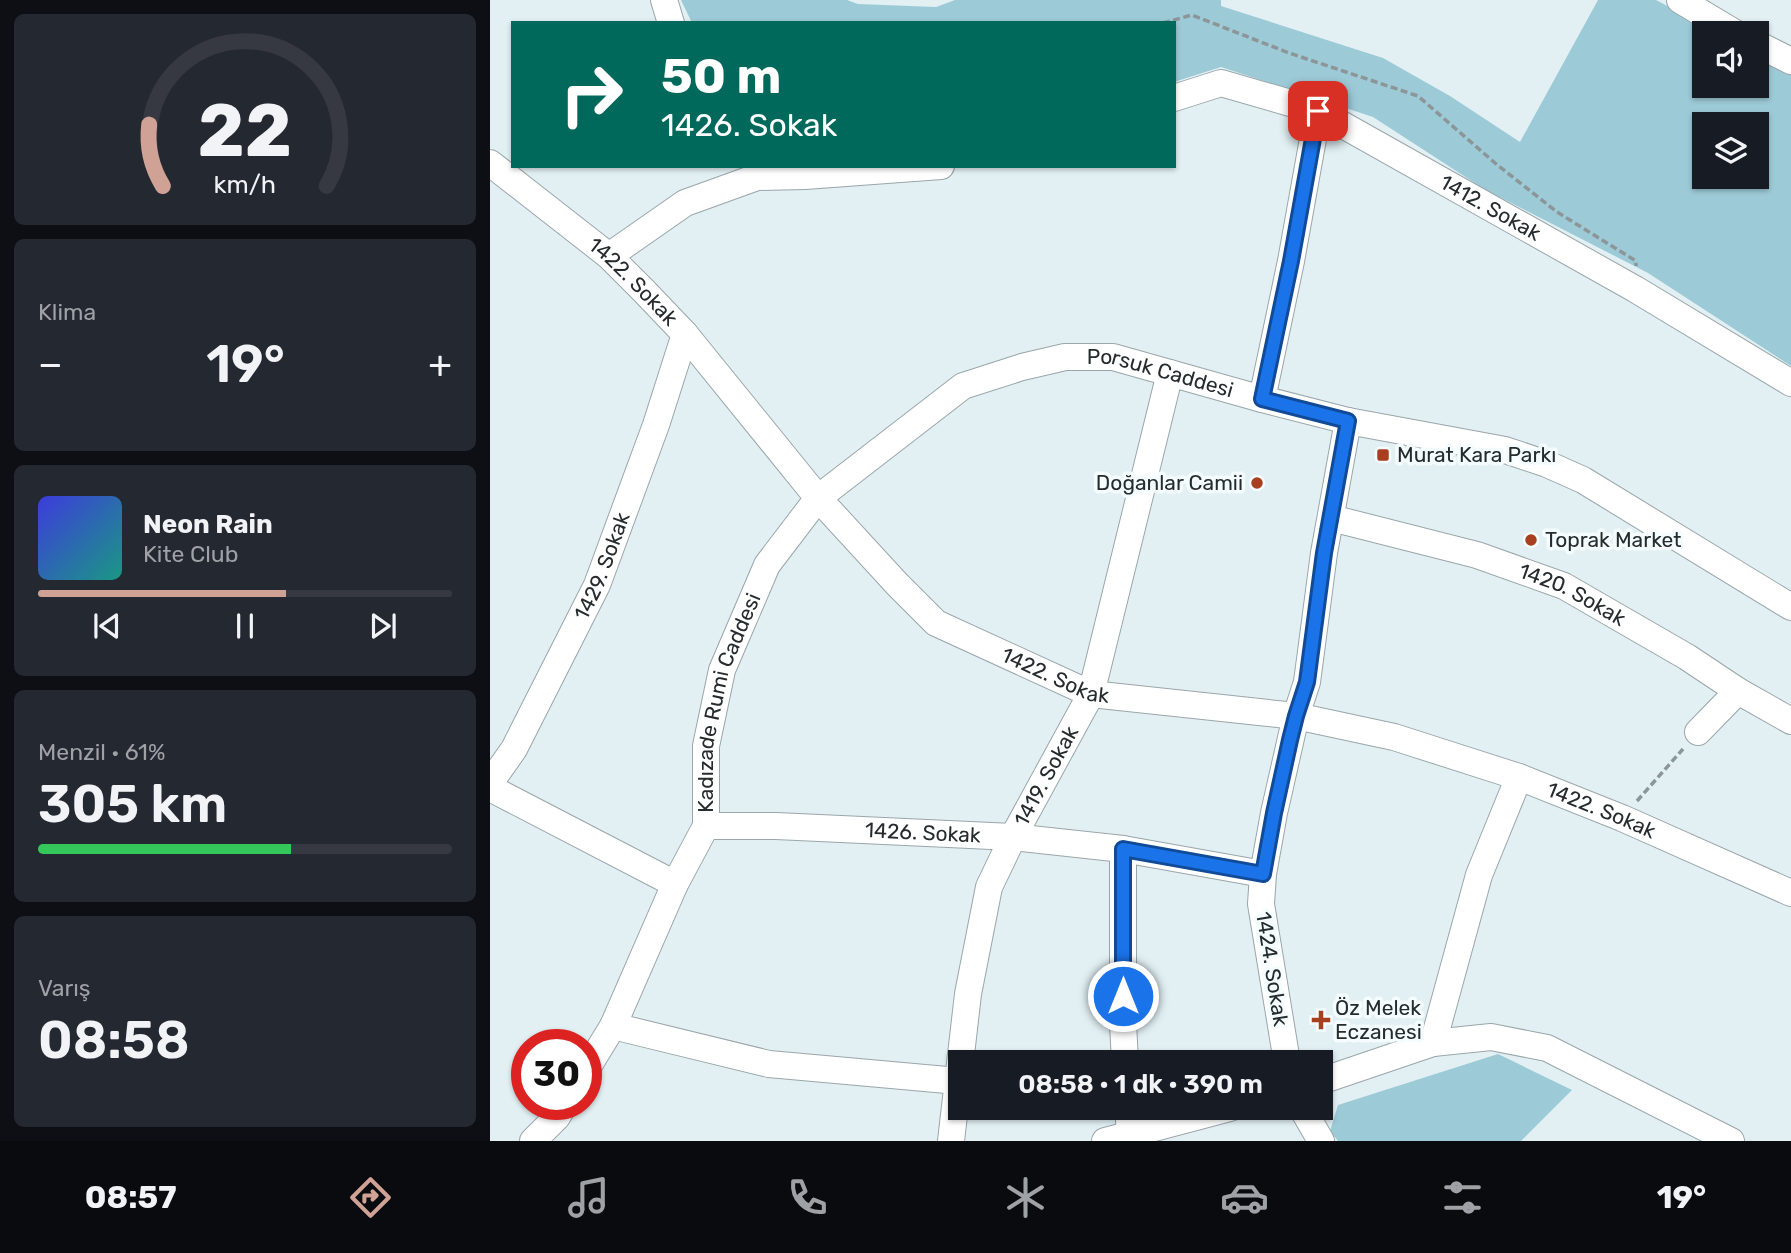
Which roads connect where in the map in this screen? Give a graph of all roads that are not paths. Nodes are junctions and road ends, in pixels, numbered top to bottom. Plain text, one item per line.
1 (664, 0) edge
2 (1680, 0) edge
3 (670, 21) edge
4 (1715, 21) edge
5 (1769, 50) edge
6 (1791, 61) edge
7 (1176, 97) edge
8 (1318, 111) junction
9 (490, 163) edge
10 (914, 168) edge
11 (609, 256) junction
12 (684, 334) junction
13 (1170, 373) junction
14 (1791, 383) edge
15 (1262, 399) junction
16 (1348, 421) junction
17 (818, 498) junction
18 (1331, 518) junction
19 (1791, 607) edge
20 (1738, 691) junction
21 (1091, 694) junction
22 (1296, 716) junction
23 (1791, 721) edge
24 (1698, 732) road end
25 (1519, 777) junction
26 (490, 783) edge
27 (490, 788) edge
28 (706, 825) junction
29 (1013, 837) junction
30 (1123, 849) junction
31 (1263, 874) junction
32 (675, 884) junction
33 (1791, 893) edge
34 (613, 1026) junction
35 (1433, 1043) junction
36 (602, 1044) edge
37 (962, 1050) edge
38 (1124, 1050) edge
39 (1285, 1050) edge
40 (1333, 1078) edge
41 (948, 1080) edge
42 (554, 1120) edge
43 (953, 1120) edge
44 (1161, 1120) edge
45 (1309, 1120) edge
46 (1121, 1127) edge
47 (533, 1141) edge
48 (951, 1141) edge
49 (1321, 1141) edge
50 (1731, 1141) edge

1 - 3 street
2 - 4 street
5 - 6 street
7 - 8 street, 1412. Sokak
8 - 14 street, 1412. Sokak
8 - 15 street
9 - 11 street, 1422. Sokak
10 - 11 street
11 - 12 street, 1422. Sokak
12 - 17 street, 1422. Sokak
12 - 26 street, 1429. Sokak
13 - 15 street, Porsuk Caddesi
13 - 17 street, Porsuk Caddesi
13 - 21 street, 1419. Sokak
15 - 16 street, Porsuk Caddesi
16 - 18 street, 1424. Sokak
16 - 19 street, Porsuk Caddesi
17 - 21 street, 1422. Sokak
17 - 28 street, Kadızade Rumi Caddesi
18 - 20 street, 1420. Sokak
18 - 22 street, 1424. Sokak
20 - 23 street, 1420. Sokak
20 - 24 street
21 - 22 street, 1422. Sokak
21 - 29 street, 1419. Sokak
22 - 25 street, 1422. Sokak
22 - 31 street, 1424. Sokak
25 - 33 street, 1422. Sokak
25 - 35 street
27 - 32 street
28 - 29 street, 1426. Sokak
28 - 32 street, Kadızade Rumi Caddesi
29 - 30 street, 1426. Sokak
29 - 37 street, 1419. Sokak
30 - 31 street, 1426. Sokak
30 - 38 street
31 - 39 street, 1424. Sokak
32 - 34 street, Kadızade Rumi Caddesi
34 - 36 street, Kadızade Rumi Caddesi
34 - 41 street
35 - 40 street
35 - 50 street
42 - 47 street
43 - 48 street, 1419. Sokak
44 - 46 street
45 - 49 street

